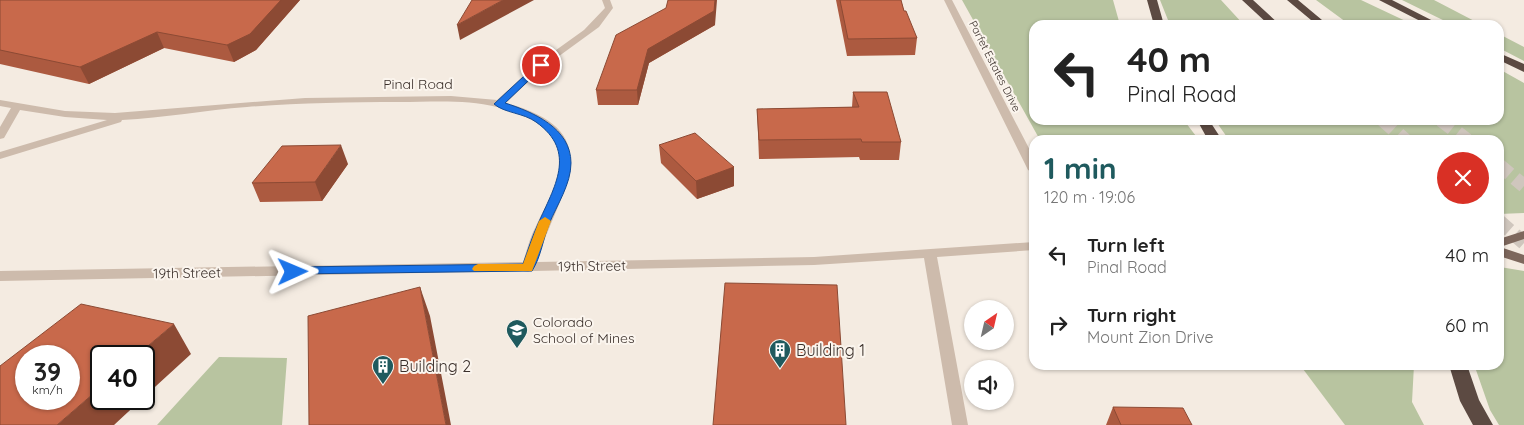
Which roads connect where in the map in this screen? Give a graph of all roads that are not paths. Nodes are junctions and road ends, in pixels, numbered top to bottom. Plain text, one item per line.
1 (606, 0) edge
2 (948, 0) edge
3 (1152, 0) edge
4 (1246, 0) edge
5 (1292, 0) edge
6 (1384, 0) edge
7 (1158, 20) edge
8 (1268, 20) edge
9 (1317, 20) edge
10 (1426, 20) edge
11 (1504, 59) edge
12 (1524, 69) edge
13 (0, 103) edge
14 (499, 104) junction
15 (16, 107) junction
16 (130, 116) junction
17 (0, 136) edge
18 (0, 156) edge
19 (1029, 160) edge
20 (1524, 235) edge
21 (1504, 241) edge
22 (1029, 246) edge
23 (930, 253) junction
24 (1504, 253) edge
25 (1524, 260) edge
26 (528, 268) junction
27 (0, 276) edge
28 (1460, 370) edge
29 (960, 425) edge
30 (1483, 425) edge

1 - 14 street
2 - 19 street, Parfet Estates Drive
3 - 7 highway
4 - 8 highway
5 - 9 highway
6 - 10 highway
11 - 12 highway
13 - 15 street, Pinal Road
14 - 16 street, Pinal Road
14 - 26 street, Pinal Road
15 - 16 street, Pinal Road
15 - 17 street
16 - 18 street, Pinal Road
20 - 21 main road
22 - 23 street, 19th Street
23 - 26 street, 19th Street
23 - 29 street
24 - 25 main road
26 - 27 street, 19th Street
28 - 30 highway

